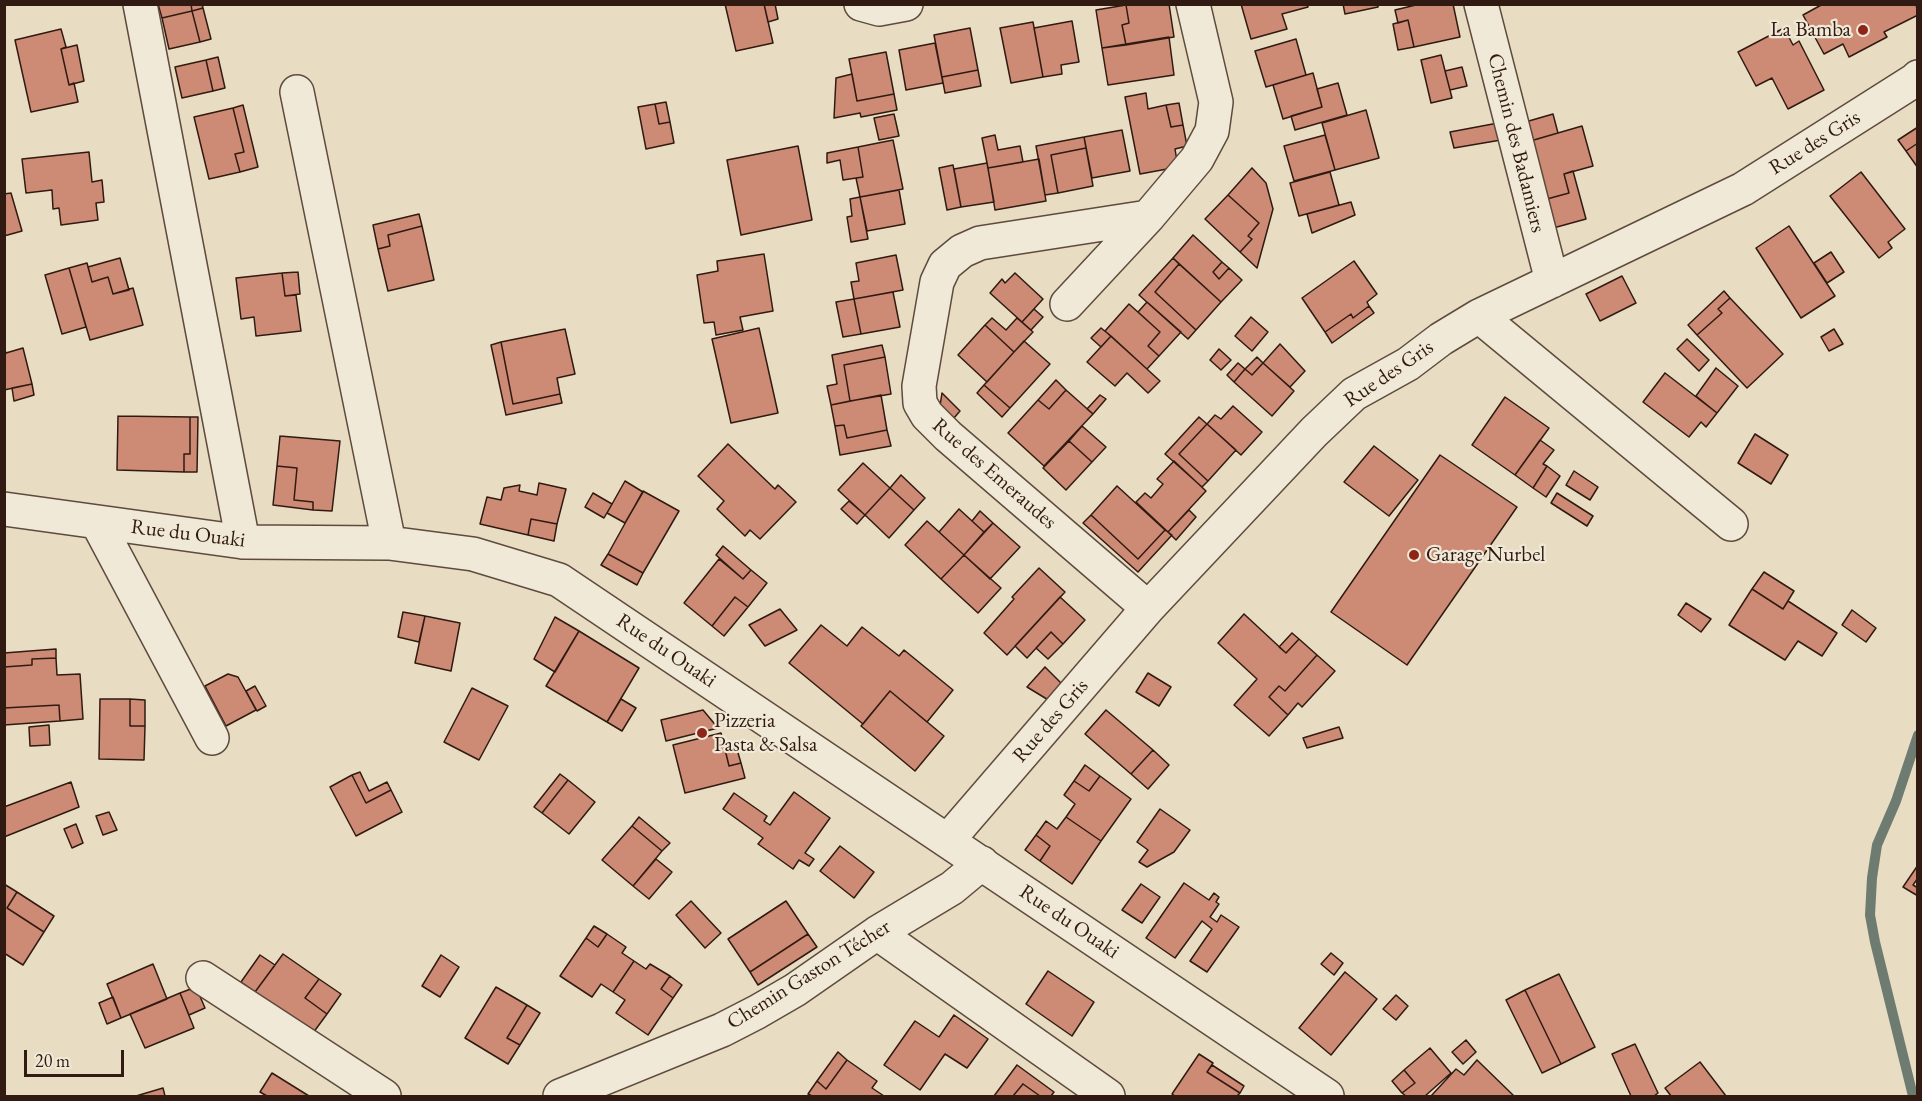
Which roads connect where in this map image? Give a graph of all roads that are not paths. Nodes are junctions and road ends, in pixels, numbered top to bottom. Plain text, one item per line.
1 (140, 4) edge
2 (861, 4) edge
3 (906, 4) edge
4 (1193, 4) edge
5 (1481, 4) edge
6 (1917, 77) edge
7 (297, 92) dead end
8 (1148, 217) junction
9 (1552, 281) junction
10 (1067, 304) dead end
11 (1479, 316) junction
12 (4, 509) edge
13 (97, 522) junction
14 (1731, 524) dead end
15 (243, 542) junction
16 (389, 543) junction
17 (1148, 608) junction
18 (212, 738) dead end
19 (948, 840) junction
20 (982, 863) junction
21 (877, 933) junction
22 (203, 978) dead end
23 (384, 1096) edge
24 (560, 1096) edge
25 (1108, 1096) edge
26 (1327, 1096) edge

1 - 15 street
2 - 3 street
4 - 8 street
5 - 9 street, Chemin des Badamiers
6 - 9 street, Rue des Gris
7 - 16 street
8 - 10 street
8 - 17 street, Rue des Emeraudes
9 - 11 street, Rue des Gris
11 - 14 street
11 - 17 street, Rue des Gris
12 - 13 street, Rue du Ouaki
13 - 15 street, Rue du Ouaki
13 - 18 street
15 - 16 street, Rue du Ouaki
16 - 19 street, Rue du Ouaki
17 - 19 street, Rue des Gris
19 - 20 street, Rue du Ouaki
20 - 21 street, Chemin Gaston Técher
20 - 26 street, Rue du Ouaki
21 - 24 street, Chemin Gaston Técher
21 - 25 street
22 - 23 street

